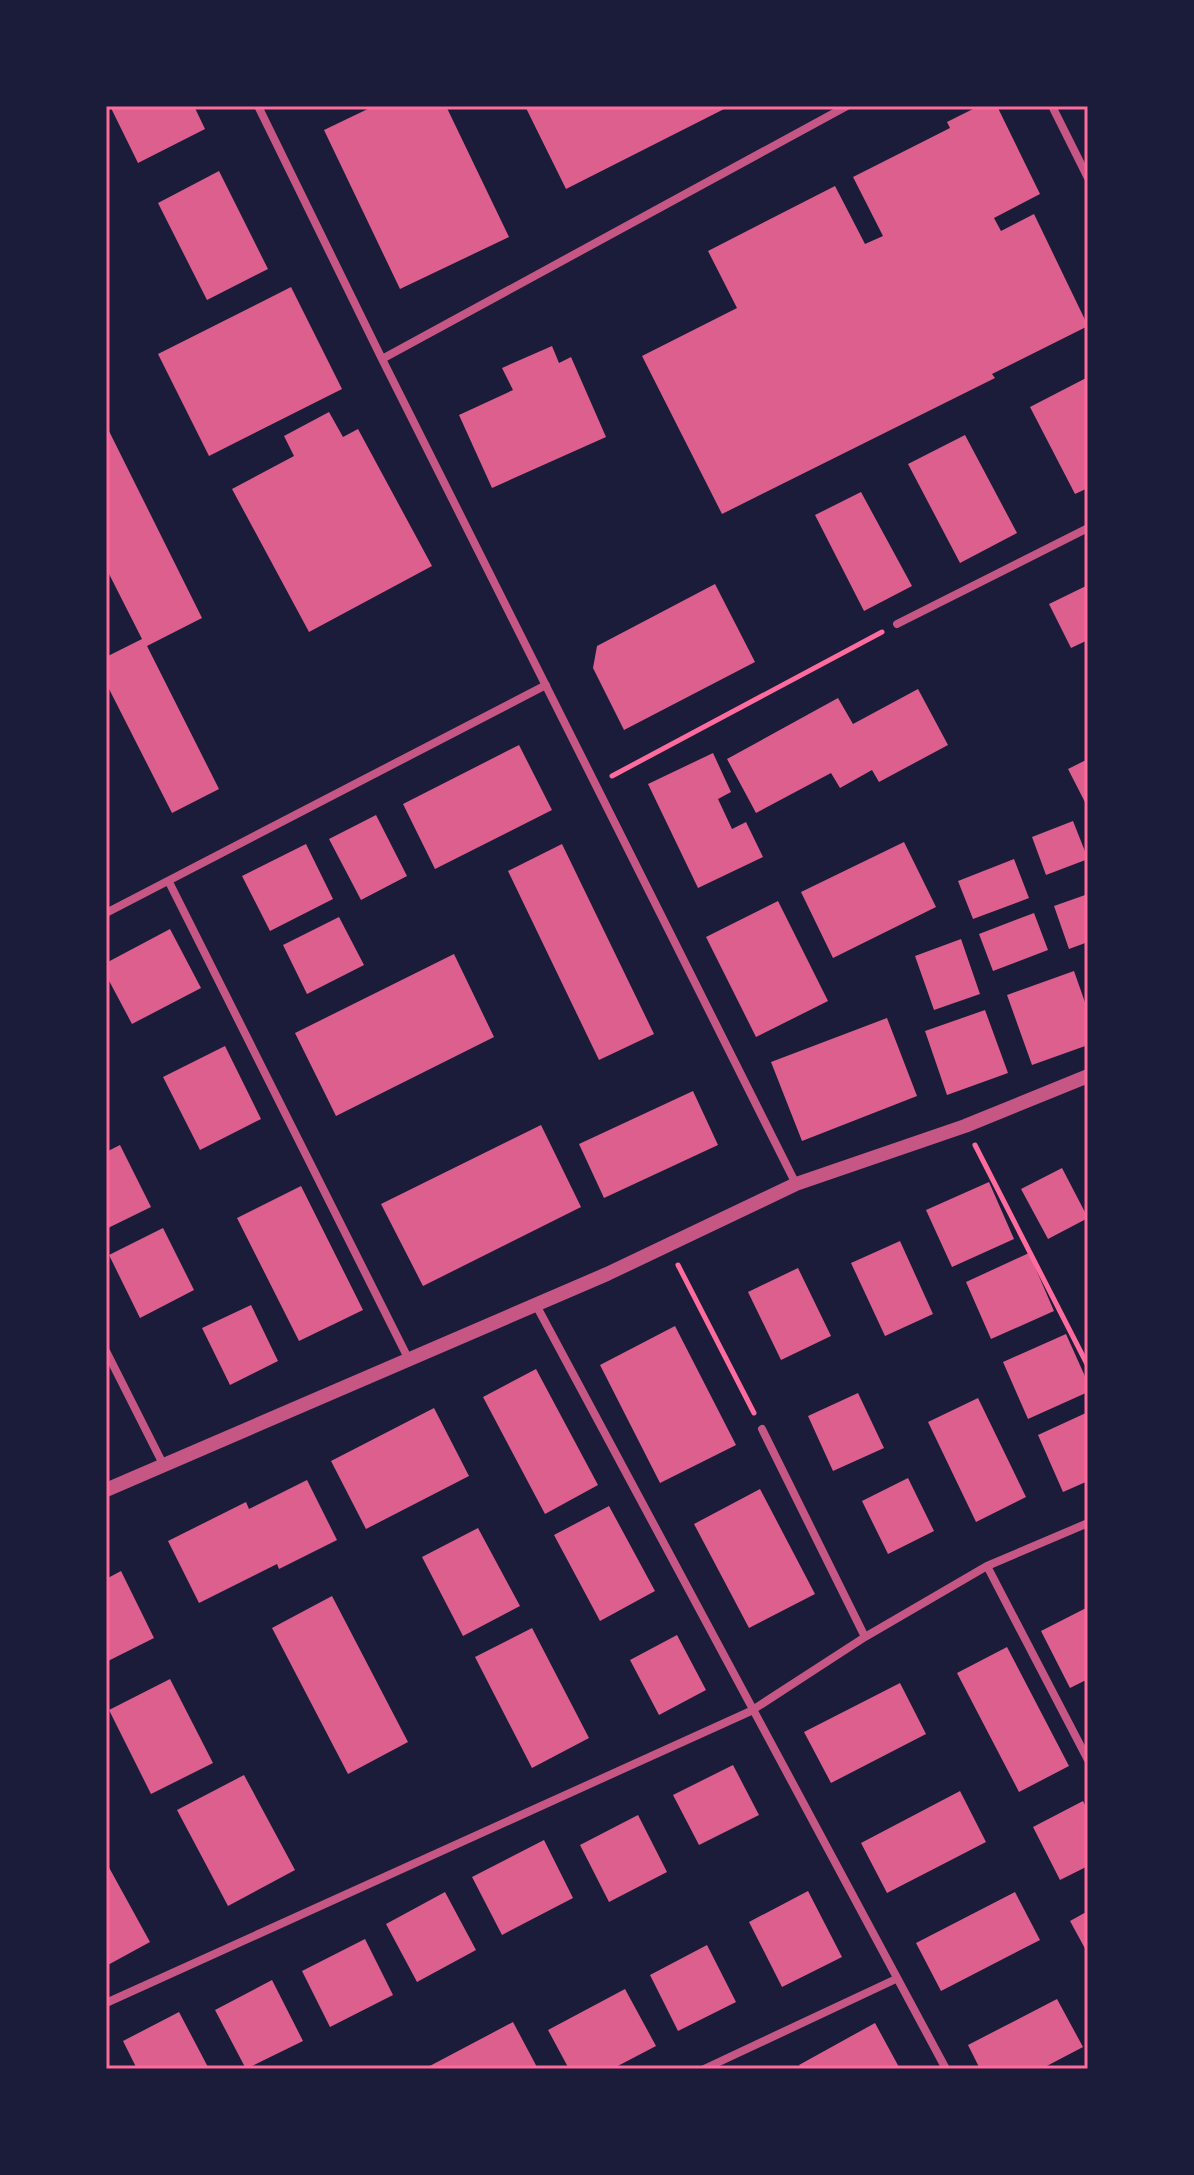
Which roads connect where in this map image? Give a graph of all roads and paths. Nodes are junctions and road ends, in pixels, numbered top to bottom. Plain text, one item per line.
1 (258, 106) edge
2 (847, 106) edge
3 (1052, 106) edge
4 (1088, 178) edge
5 (382, 359) junction
6 (1088, 528) edge
7 (897, 624) joint
8 (546, 685) junction
9 (597, 784) junction
10 (169, 882) junction
11 (106, 913) edge
12 (1088, 1076) edge
13 (965, 1126) junction
14 (796, 1184) junction
15 (668, 1247) junction
16 (536, 1305) junction
17 (106, 1351) edge
18 (409, 1360) junction
19 (1088, 1366) edge
20 (762, 1429) joint
21 (163, 1464) junction
22 (106, 1490) edge
23 (1088, 1523) edge
24 (987, 1566) junction
25 (865, 1637) junction
26 (751, 1711) junction
27 (1088, 1760) edge
28 (896, 1979) junction
29 (106, 2003) edge
30 (704, 2069) edge
31 (946, 2069) edge

1 - 5 street
2 - 5 street
3 - 4 street
5 - 8 street
6 - 7 street
7 - 9 path
8 - 9 street
8 - 10 street
9 - 14 street
10 - 11 street
10 - 18 street
12 - 13 street
13 - 14 street
13 - 19 path
14 - 15 street
15 - 16 street
15 - 20 path
16 - 18 street
16 - 26 street
17 - 21 street
18 - 21 street
20 - 25 street
21 - 22 street
23 - 24 street
24 - 25 street
24 - 27 street
25 - 26 street
26 - 28 street
26 - 29 street
28 - 30 street
28 - 31 street

